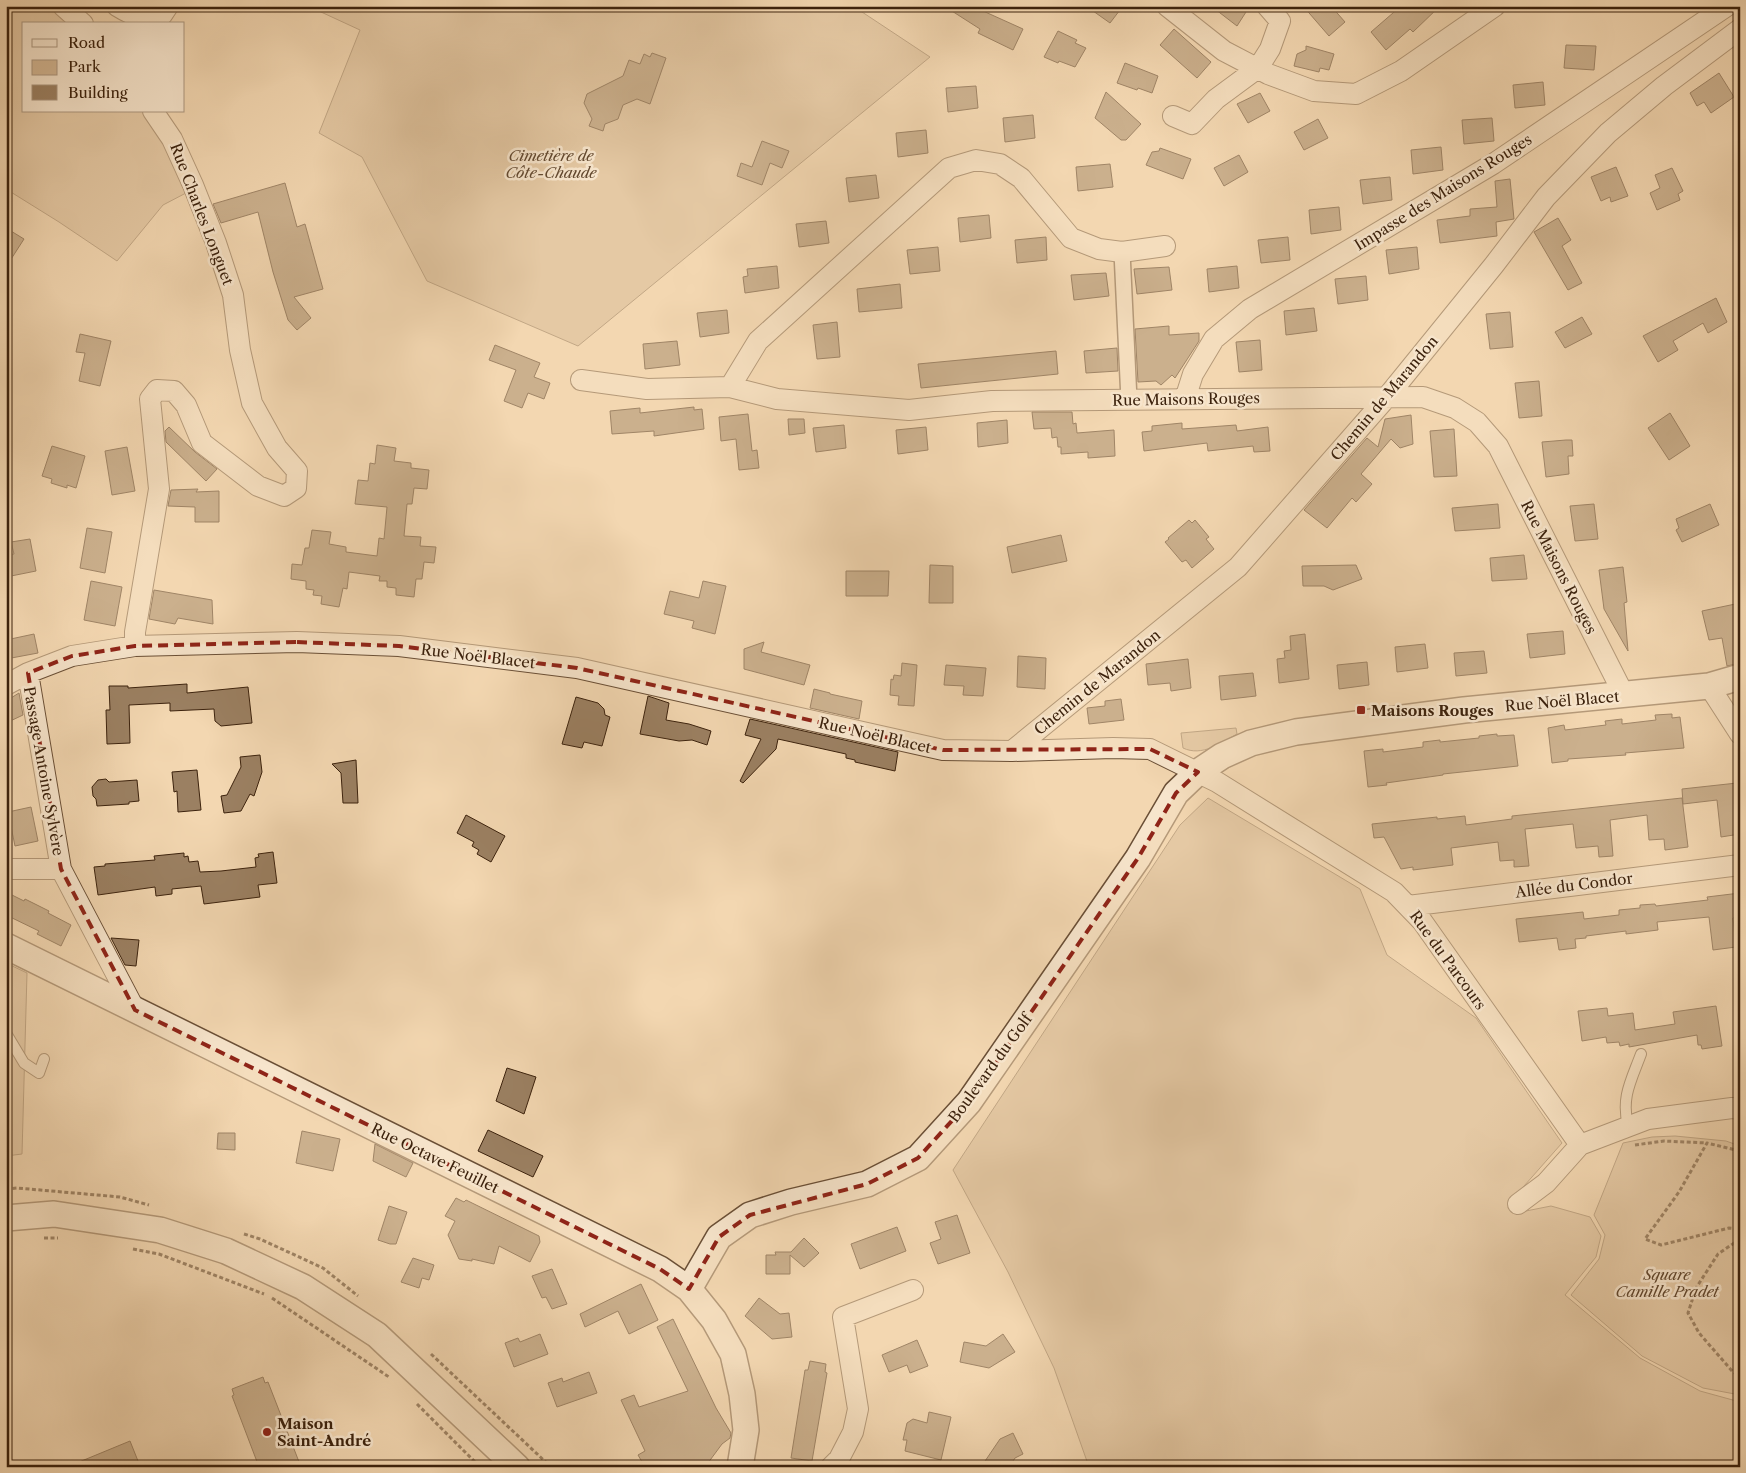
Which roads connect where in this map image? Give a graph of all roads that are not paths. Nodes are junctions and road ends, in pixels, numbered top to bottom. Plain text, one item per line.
1 (63, 6) edge
2 (117, 6) edge
3 (168, 6) edge
4 (1167, 6) edge
5 (1267, 6) edge
6 (1494, 6) edge
7 (1727, 6) edge
8 (1732, 6) edge
9 (1740, 17) edge
10 (81, 22) edge
11 (1740, 29) edge
12 (1258, 68) junction
13 (154, 112) edge
14 (1173, 116) dead end
15 (1165, 246) dead end
16 (1122, 252) junction
17 (581, 380) dead end
18 (730, 387) junction
19 (1387, 397) junction
20 (1185, 399) junction
21 (1129, 400) junction
22 (135, 646) junction
23 (28, 673) junction
24 (1740, 677) edge
25 (6, 685) edge
26 (1709, 686) junction
27 (1624, 695) junction
28 (1740, 734) edge
29 (1012, 751) junction
30 (1198, 772) junction
31 (1740, 864) edge
32 (6, 869) edge
33 (60, 869) junction
34 (1408, 906) junction
35 (6, 946) edge
36 (135, 1010) junction
37 (6, 1033) edge
38 (1642, 1054) dead end
39 (44, 1059) dead end
40 (1740, 1109) edge
41 (1630, 1136) junction
42 (1580, 1145) junction
43 (1518, 1204) dead end
44 (6, 1218) edge
45 (689, 1289) junction
46 (913, 1290) dead end
47 (517, 1467) edge
48 (740, 1467) edge
49 (831, 1467) edge

1 - 10 street
2 - 3 street
4 - 12 street
5 - 12 street
6 - 12 street
7 - 20 street, Impasse des Maisons Rouges
8 - 9 street
11 - 19 street, Chemin de Marandon
12 - 14 street
13 - 22 street, Rue Charles Longuet
15 - 16 street
16 - 18 street
16 - 21 street
17 - 18 street, Rue Maisons Rouges
18 - 21 street, Rue Maisons Rouges
19 - 20 street, Rue Maisons Rouges
19 - 27 street, Rue Maisons Rouges
19 - 29 street, Chemin de Marandon
20 - 21 street, Rue Maisons Rouges
22 - 23 street, Rue Noël Blacet
22 - 29 street, Rue Noël Blacet
23 - 25 street, Rue Noël Blacet
23 - 33 street, Passage Antoine Sylvère
24 - 26 street, Rue Noël Blacet
26 - 27 street, Rue Noël Blacet
26 - 28 street
27 - 30 street, Rue Noël Blacet
29 - 30 street, Rue Noël Blacet
30 - 34 street, Rue du Parcours
30 - 45 street, Boulevard du Golf
31 - 34 street, Allée du Condor
32 - 33 street, Passage Antoine Sylvère
33 - 36 street, Passage Antoine Sylvère
34 - 42 street, Rue du Parcours
35 - 36 street, Rue Octave Feuillet
36 - 45 street, Rue Octave Feuillet
37 - 39 lane
38 - 41 lane
40 - 41 street
41 - 42 street
42 - 43 street
44 - 47 street
45 - 48 street, Rue Octave Feuillet
46 - 49 street

